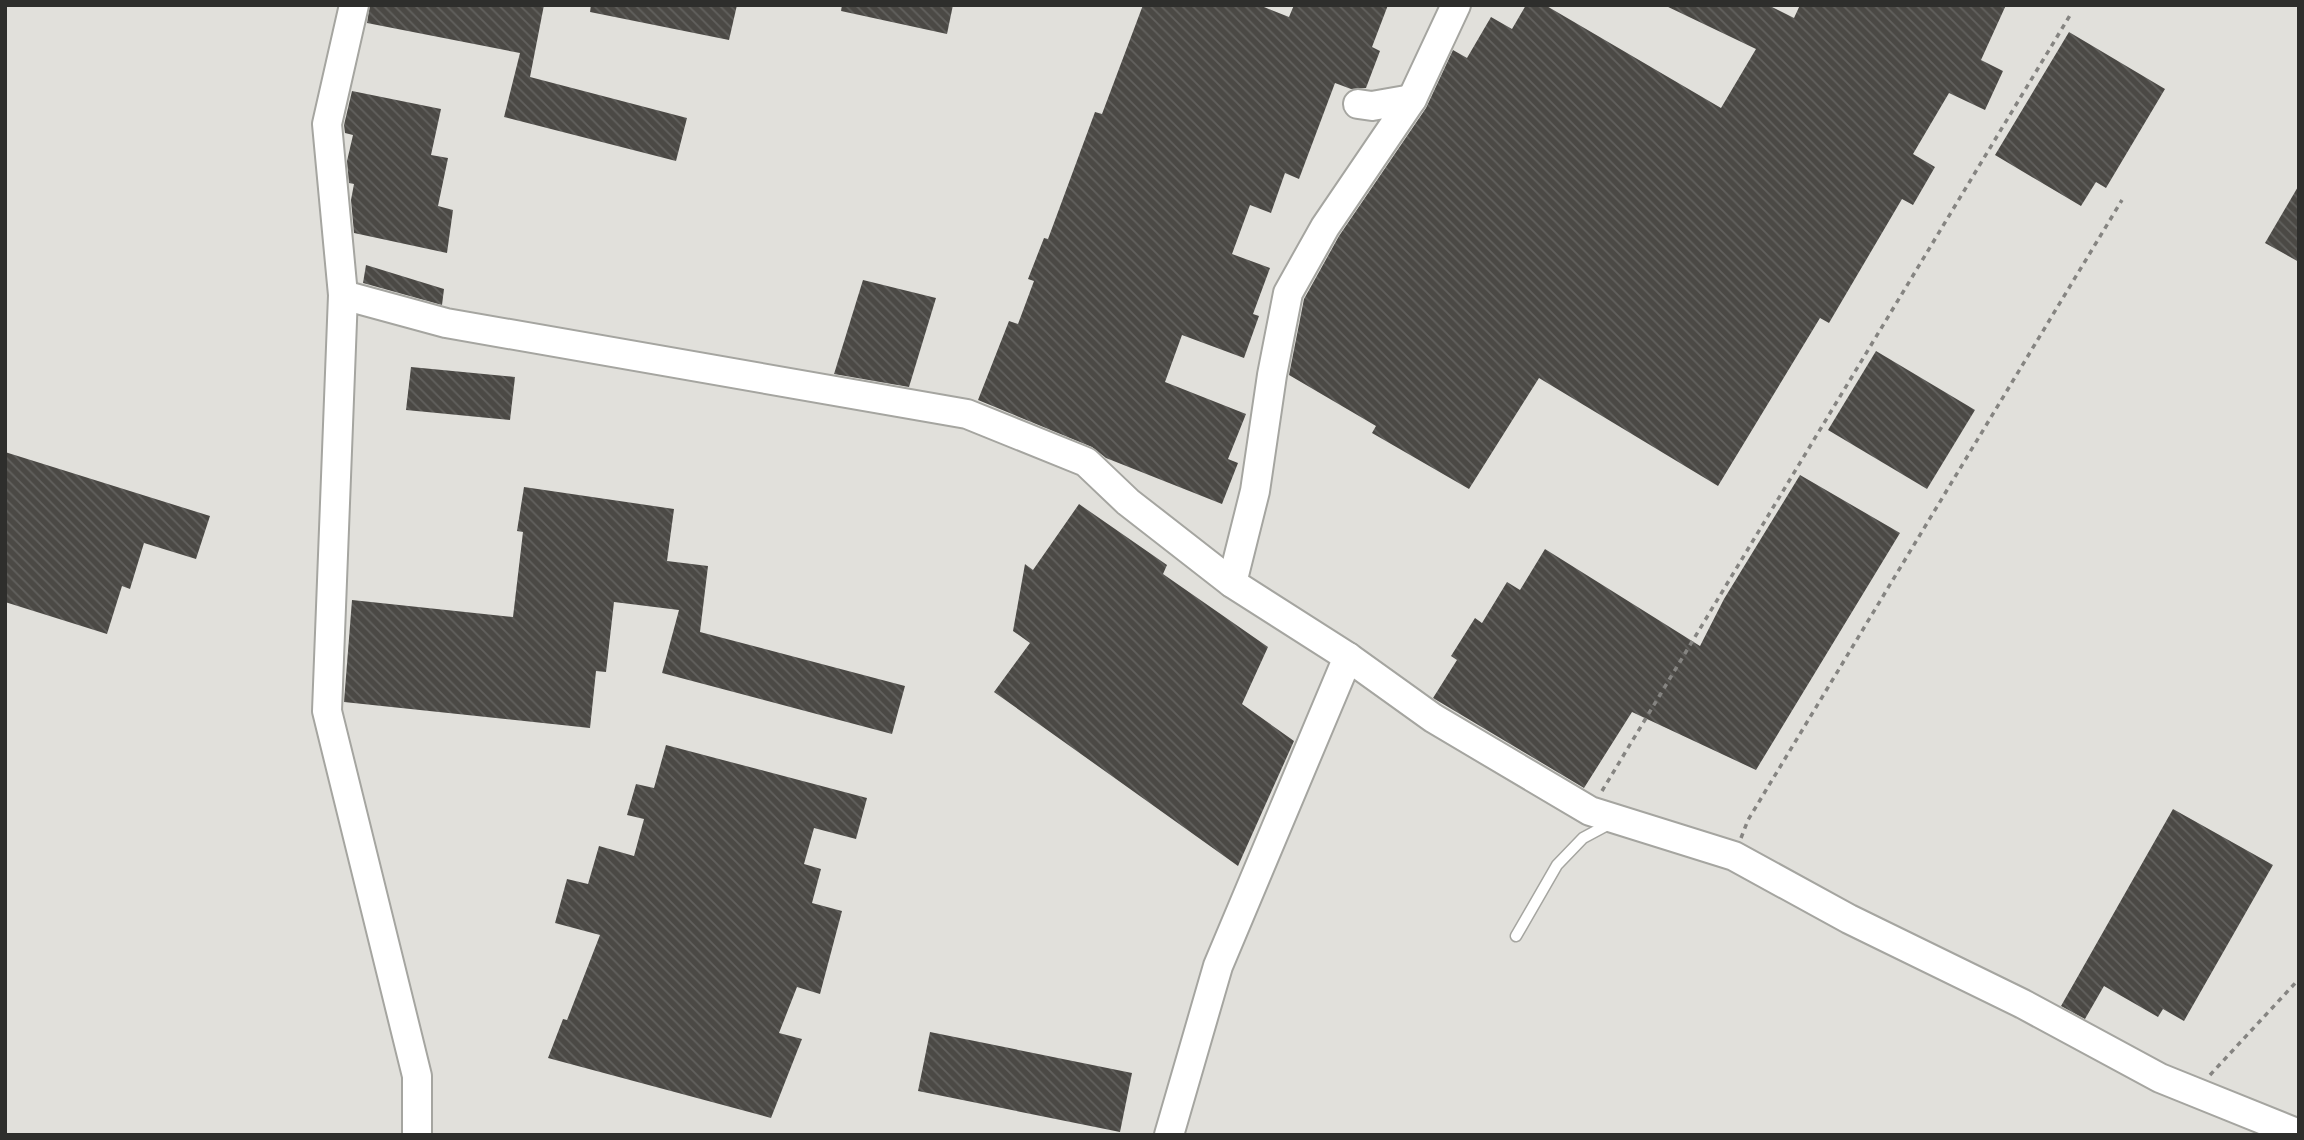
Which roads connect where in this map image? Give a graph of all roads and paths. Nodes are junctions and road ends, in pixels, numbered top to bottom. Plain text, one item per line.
1 (354, 5) edge
2 (1456, 5) edge
3 (2072, 12) dead end
4 (1412, 99) junction
5 (1358, 104) dead end
6 (2122, 200) dead end
7 (344, 295) junction
8 (1231, 583) junction
9 (1348, 657) junction
10 (1590, 811) junction
11 (1617, 820) junction
12 (1734, 856) junction
13 (1516, 936) dead end
14 (2299, 979) edge
15 (2195, 1092) junction
16 (2299, 1134) edge
17 (417, 1135) edge
18 (1169, 1135) edge

1 - 7 street
2 - 4 street
3 - 10 path
4 - 5 street
4 - 8 street
6 - 12 path
7 - 8 street
7 - 17 street
8 - 9 street
9 - 10 street
9 - 18 street
10 - 11 street
11 - 12 street
11 - 13 lane
12 - 15 street
14 - 15 path
15 - 16 street

